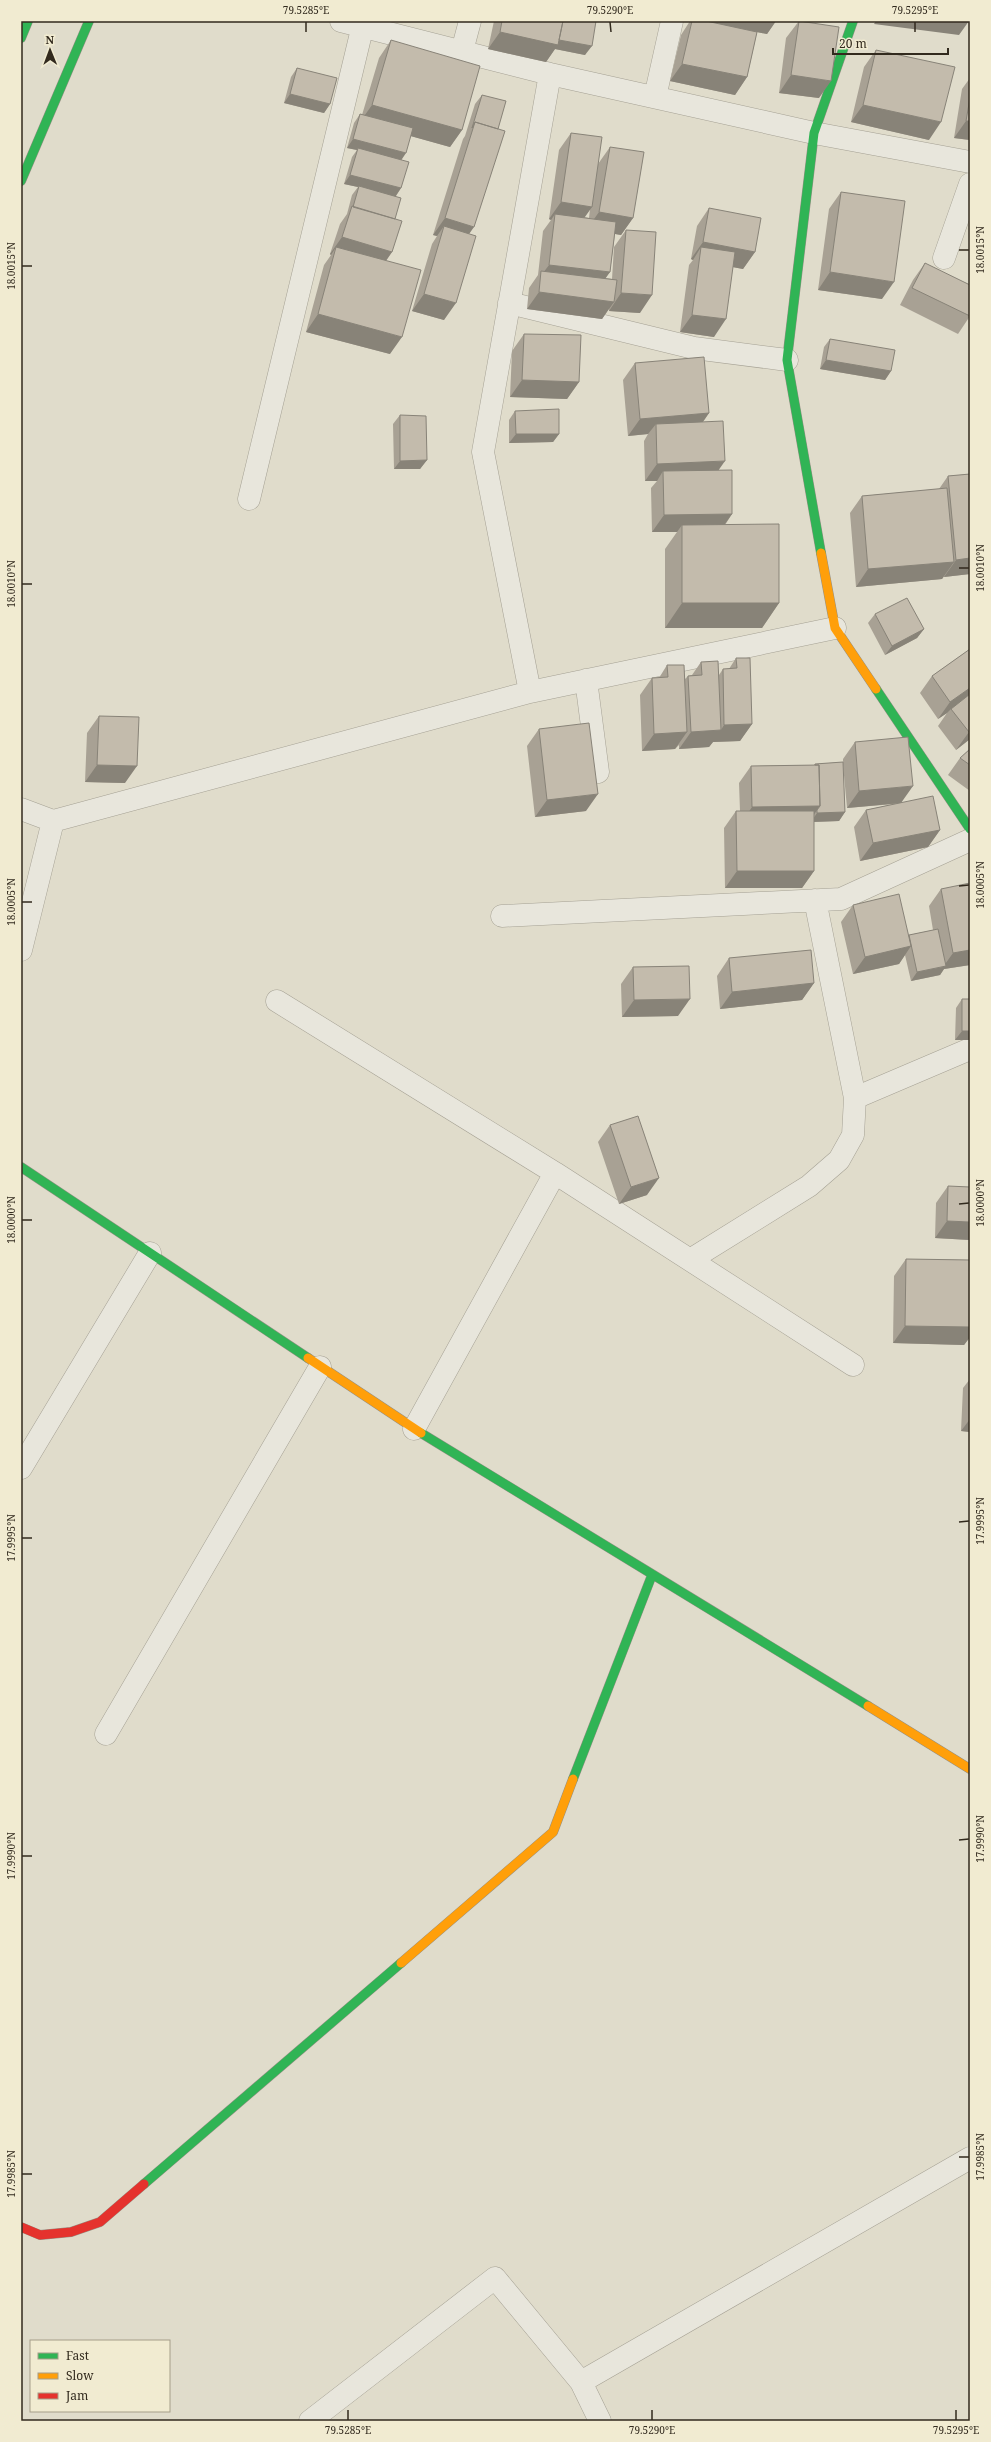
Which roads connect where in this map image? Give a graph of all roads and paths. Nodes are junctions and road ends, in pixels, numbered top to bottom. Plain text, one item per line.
1 (28, 21) edge
2 (89, 21) edge
3 (470, 21) edge
4 (672, 21) edge
5 (853, 21) edge
6 (353, 23) edge
7 (21, 38) edge
8 (462, 51) junction
9 (550, 74) junction
10 (656, 97) junction
11 (814, 133) junction
12 (970, 162) edge
13 (21, 181) edge
14 (970, 184) edge
15 (944, 258) dead end
16 (509, 303) junction
17 (787, 360) junction
18 (249, 499) dead end
19 (835, 628) junction
20 (586, 680) junction
21 (530, 692) junction
22 (598, 772) dead end
23 (21, 809) edge
24 (53, 821) junction
25 (970, 829) edge
26 (970, 840) edge
27 (815, 900) junction
28 (502, 916) dead end
29 (21, 950) edge
30 (277, 1001) dead end
31 (970, 1049) edge
32 (855, 1098) junction
33 (21, 1167) edge
34 (555, 1173) junction
35 (150, 1253) junction
36 (690, 1260) junction
37 (853, 1365) dead end
38 (320, 1367) junction
39 (414, 1429) junction
40 (21, 1468) edge
41 (652, 1575) junction
42 (106, 1734) dead end
43 (970, 1769) edge
44 (970, 2158) edge
45 (21, 2227) edge
46 (581, 2382) junction
47 (310, 2421) edge
48 (600, 2421) edge

1 - 7 street
2 - 13 street
3 - 8 street
4 - 10 street
5 - 11 street
6 - 8 street
6 - 18 street
8 - 9 street
9 - 10 street
9 - 16 street
10 - 11 street
11 - 12 street
11 - 17 street
14 - 15 street
16 - 17 street
16 - 21 street
17 - 19 street
19 - 20 street
19 - 25 street
20 - 21 street
20 - 22 street
21 - 24 street
23 - 24 street
24 - 29 street
26 - 27 street
27 - 28 street
27 - 32 street
30 - 34 street
31 - 32 street
32 - 36 street
33 - 35 street
34 - 36 street
34 - 39 street
35 - 38 street
35 - 40 street
36 - 37 street
38 - 39 street
38 - 42 street
39 - 41 street
41 - 43 street
41 - 45 street
44 - 46 street
46 - 47 street
46 - 48 street

